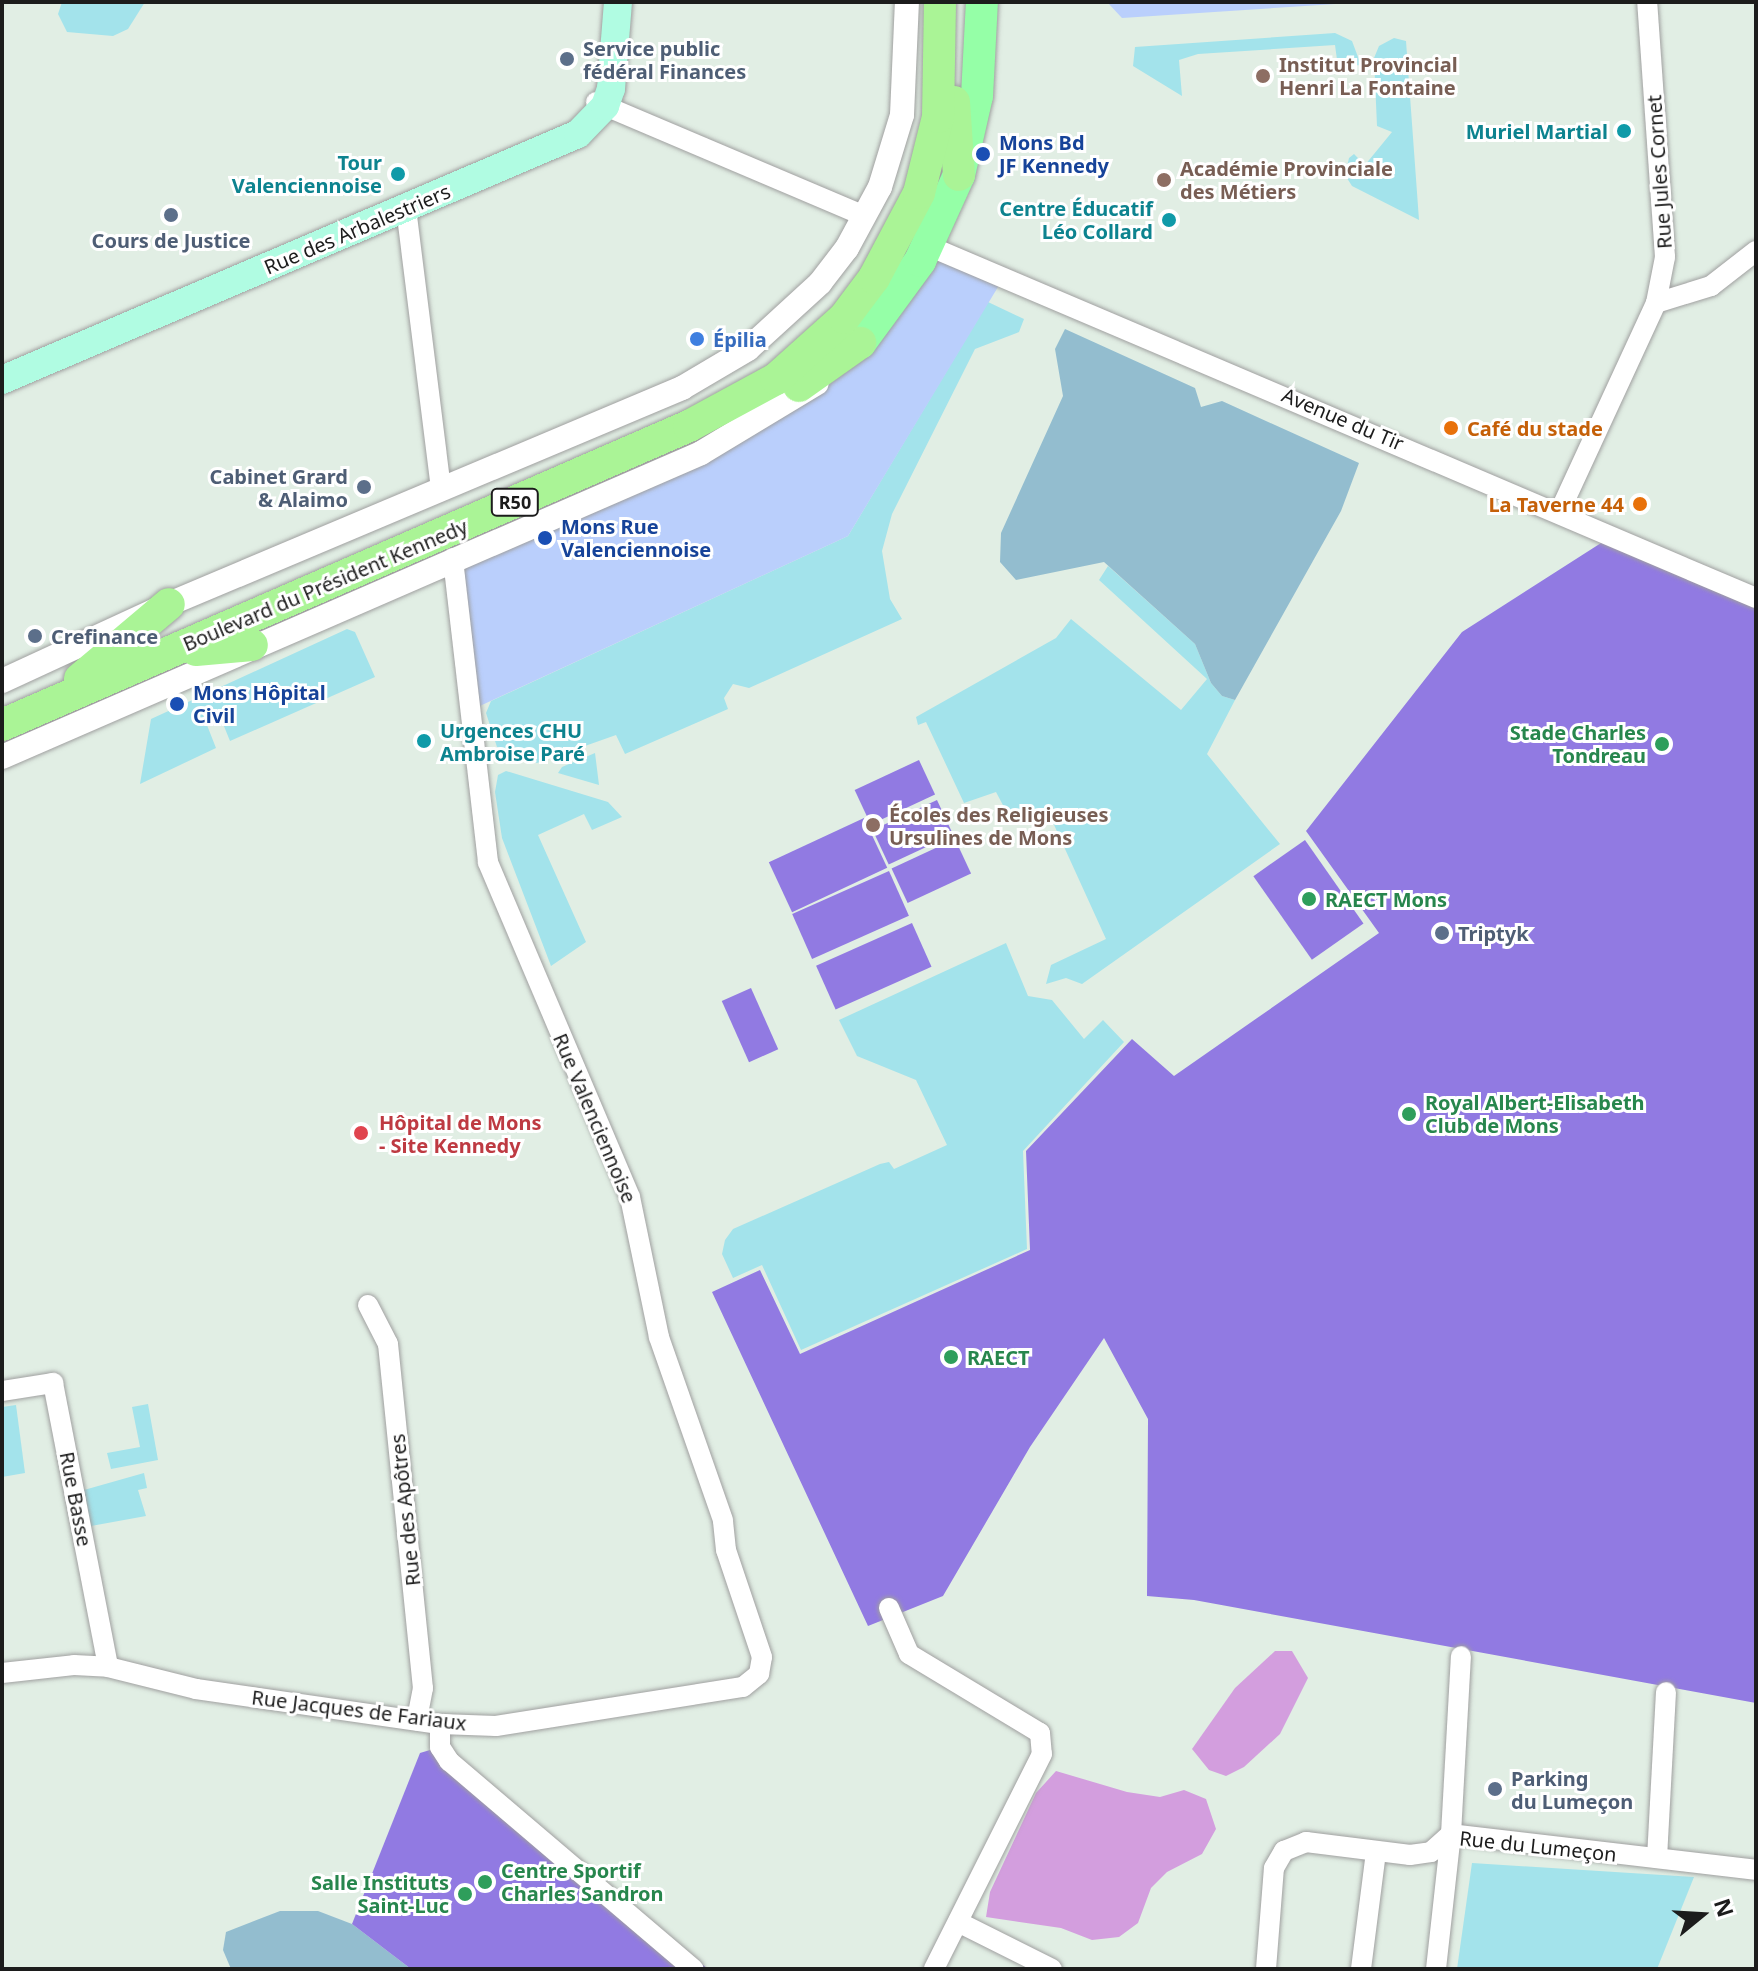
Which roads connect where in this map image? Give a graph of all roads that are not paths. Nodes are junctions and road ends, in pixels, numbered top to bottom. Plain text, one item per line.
1 (618, 2) edge
2 (907, 2) edge
3 (923, 2) edge
4 (940, 2) edge
5 (950, 2) edge
6 (982, 2) edge
7 (1647, 2) edge
8 (601, 104) junction
9 (959, 175) junction
10 (406, 208) junction
11 (865, 216) junction
12 (900, 233) junction
13 (931, 240) junction
14 (1756, 251) edge
15 (1656, 303) junction
16 (860, 343) junction
17 (2, 380) edge
18 (689, 426) junction
19 (441, 489) junction
20 (1559, 513) junction
21 (453, 558) junction
22 (1756, 598) edge
23 (169, 604) junction
24 (252, 645) junction
25 (154, 659) junction
26 (2, 681) edge
27 (11, 721) edge
28 (2, 757) edge
29 (368, 1305) dead end
30 (2, 1391) edge
31 (889, 1608) dead end
32 (1461, 1656) dead end
33 (108, 1667) junction
34 (2, 1673) edge
35 (759, 1674) joint
36 (1666, 1692) dead end
37 (417, 1720) junction
38 (440, 1724) junction
39 (1451, 1834) junction
40 (1376, 1852) junction
41 (1657, 1858) junction
42 (1756, 1870) edge
43 (958, 1922) junction
44 (693, 1969) edge
45 (934, 1969) edge
46 (1052, 1969) edge
47 (1266, 1969) edge
48 (1361, 1969) edge
49 (1436, 1969) edge

1 - 8 main road
2 - 11 street
3 - 12 highway
4 - 12 highway, Boulevard du Président Kennedy / R50
5 - 9 highway
6 - 9 main road
7 - 15 street, Rue Jules Cornet
8 - 10 main road, Rue des Arbalestriers
8 - 11 street
9 - 13 main road
10 - 17 main road, Rue des Arbalestriers
10 - 19 street
11 - 19 street
12 - 18 highway, Boulevard du Président Kennedy / R50
13 - 16 main road
13 - 20 street, Avenue du Tir
14 - 15 street
15 - 20 street, Rue Jules Cornet
16 - 18 highway
16 - 21 street, Boulevard du Président Kennedy
18 - 25 highway, Boulevard du Président Kennedy / R50
19 - 23 street
20 - 22 street, Avenue du Tir
21 - 24 street, Boulevard du Président Kennedy
21 - 35 street, Rue Valenciennoise
23 - 26 street
23 - 27 highway
24 - 25 highway
24 - 28 street, Boulevard du Président Kennedy
25 - 27 highway, Boulevard du Président Kennedy / R50
29 - 37 street, Rue des Apôtres
30 - 33 street, Rue Basse
31 - 43 street
32 - 39 street
33 - 34 street, Rue Jacques de Fariaux
33 - 37 street, Rue Jacques de Fariaux
35 - 38 street, Rue Jacques de Fariaux
36 - 41 street
37 - 38 street, Rue Jacques de Fariaux
38 - 44 street
39 - 40 street
39 - 41 street, Rue du Lumeçon
39 - 49 street, Rue du Lumeçon
40 - 47 street
40 - 48 street
41 - 42 street, Rue du Lumeçon
43 - 45 street
43 - 46 street

